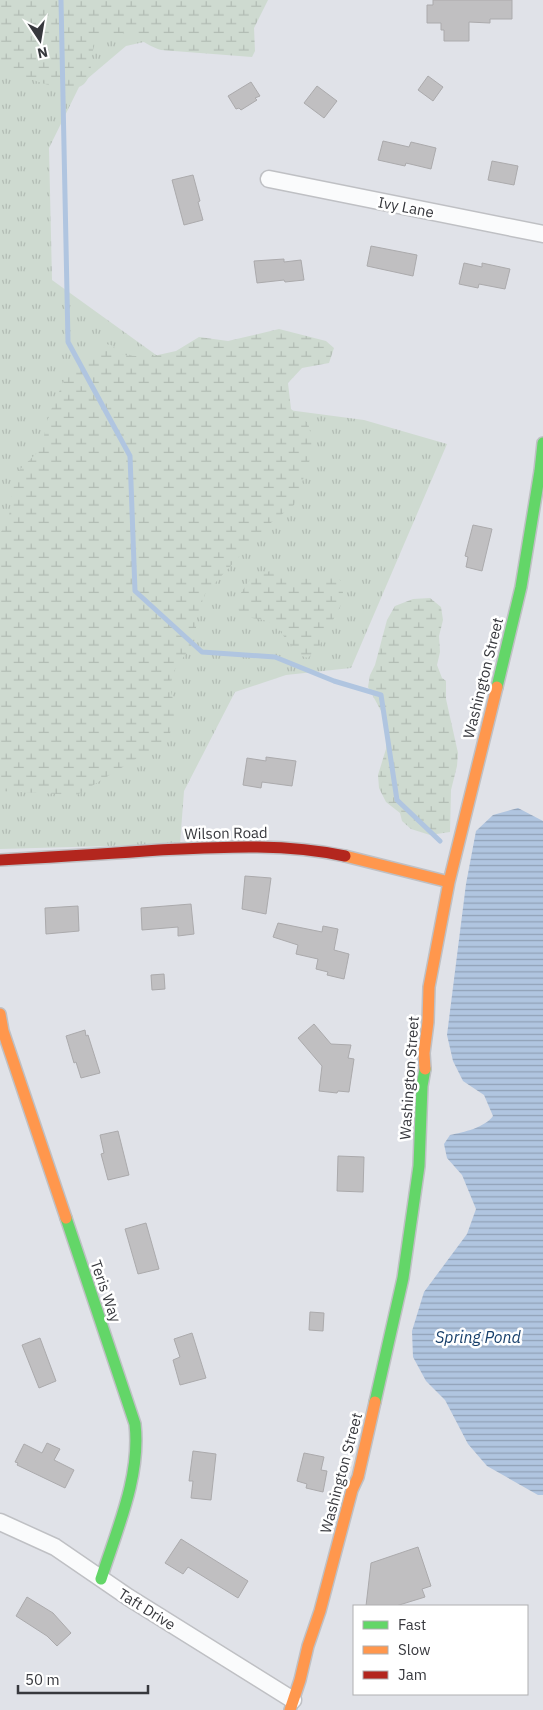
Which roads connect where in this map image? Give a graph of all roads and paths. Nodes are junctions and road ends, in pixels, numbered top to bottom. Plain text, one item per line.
1 (269, 179) dead end
2 (543, 234) edge
3 (543, 443) edge
4 (0, 860) edge
5 (449, 882) junction
6 (0, 1014) edge
7 (0, 1522) edge
8 (101, 1579) junction
9 (292, 1705) edge

1 - 2 street, Ivy Lane
3 - 5 main road, Washington Street
4 - 5 main road, Wilson Road
5 - 9 main road, Washington Street
6 - 8 main road, Teris Way
7 - 8 street, Taft Drive
8 - 9 street, Taft Drive

